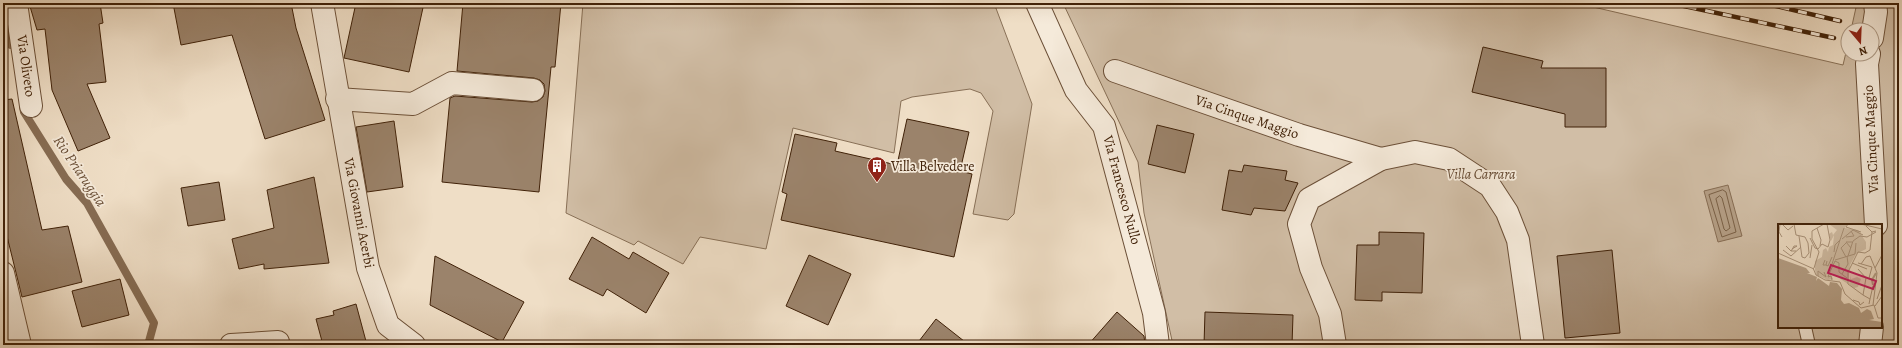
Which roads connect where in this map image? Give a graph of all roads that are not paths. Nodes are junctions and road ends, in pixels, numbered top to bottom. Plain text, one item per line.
1 (16, 3) edge
2 (322, 3) edge
3 (1038, 3) edge
4 (1875, 3) edge
5 (1874, 22) edge
6 (1868, 62) edge
7 (1115, 70) dead end
8 (533, 90) dead end
9 (338, 99) junction
10 (31, 106) dead end
11 (1381, 159) junction
12 (1876, 224) edge
13 (3, 273) edge
14 (1805, 328) edge
15 (1872, 328) edge
16 (391, 335) edge
17 (20, 345) edge
18 (231, 345) edge
19 (278, 345) edge
20 (414, 345) edge
21 (1158, 345) edge
22 (1335, 345) edge
23 (1533, 345) edge
24 (1809, 345) edge
25 (1870, 345) edge

1 - 10 street, Via Oliveto
2 - 9 street, Via Giovanni Acerbi
3 - 21 street, Via Francesco Nullo
4 - 5 street
6 - 12 street, Via Cinque Maggio
7 - 11 street, Via Cinque Maggio
8 - 9 street
9 - 16 street, Via Giovanni Acerbi
11 - 22 street, Via Cinque Maggio
11 - 23 street, Via Cinque Maggio
13 - 17 street
14 - 24 lane
15 - 25 street
16 - 20 street, Via Giovanni Acerbi
18 - 19 street

